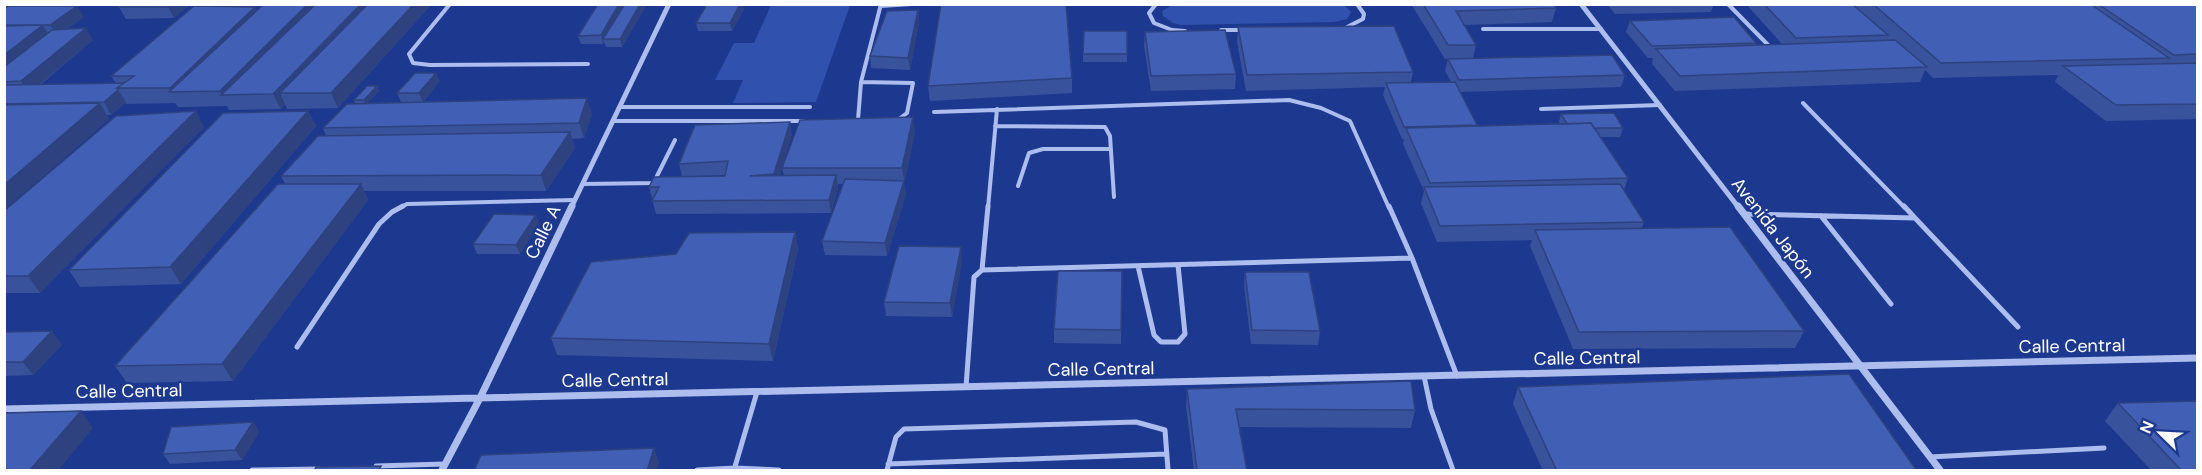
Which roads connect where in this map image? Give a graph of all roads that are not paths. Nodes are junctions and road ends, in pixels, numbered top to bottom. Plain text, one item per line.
1 (450, 4) edge
2 (669, 4) edge
3 (911, 4) edge
4 (1156, 4) edge
5 (1357, 4) edge
6 (1369, 4) edge
7 (1581, 4) edge
8 (1728, 4) edge
9 (881, 5) edge
10 (1362, 9) junction
11 (1339, 28) edge
12 (1483, 29) edge
13 (1220, 30) edge
14 (1244, 30) edge
15 (1601, 30) junction
16 (1196, 31) edge
17 (1772, 49) edge
18 (588, 64) dead end
19 (861, 82) junction
20 (1803, 103) dead end
21 (1659, 105) junction
22 (620, 107) junction
23 (810, 107) dead end
24 (997, 109) junction
25 (1541, 109) dead end
26 (934, 112) dead end
27 (847, 120) edge
28 (858, 120) junction
29 (869, 120) edge
30 (613, 121) junction
31 (813, 121) edge
32 (891, 121) edge
33 (995, 126) junction
34 (675, 140) dead end
35 (1112, 149) junction
36 (654, 183) junction
37 (665, 183) edge
38 (583, 184) junction
39 (1018, 186) dead end
40 (1114, 197) dead end
41 (575, 200) junction
42 (1744, 214) junction
43 (1821, 216) junction
44 (1915, 218) junction
45 (1412, 258) junction
46 (1178, 265) junction
47 (1138, 266) junction
48 (982, 270) junction
49 (1891, 304) dead end
50 (2018, 327) dead end
51 (297, 347) dead end
52 (2198, 358) edge
53 (1862, 366) junction
54 (1424, 376) junction
55 (1457, 376) junction
56 (966, 387) junction
57 (757, 392) junction
58 (480, 398) junction
59 (4, 409) edge
60 (2104, 448) dead end
61 (1167, 454) junction
62 (1930, 457) junction
63 (370, 467) edge
64 (444, 467) edge
65 (887, 467) edge
66 (327, 468) edge
67 (734, 469) edge
68 (305, 470) edge
69 (252, 471) edge
70 (697, 471) edge
71 (779, 471) edge
72 (1168, 471) edge
73 (1453, 471) edge
74 (1940, 471) edge

1 - 18 lane
2 - 22 street, Calle A
3 - 9 lane
4 - 16 lane
5 - 10 lane
6 - 10 lane
7 - 15 street, Avenida Japón
8 - 17 lane
9 - 19 lane
10 - 11 lane
12 - 15 lane
13 - 14 lane
15 - 21 street, Avenida Japón
19 - 28 lane
19 - 32 lane
20 - 44 lane
21 - 25 lane
21 - 42 street, Avenida Japón
22 - 23 lane
22 - 30 street, Calle A
24 - 26 lane
24 - 33 lane
24 - 45 lane
27 - 28 lane
28 - 29 lane
30 - 31 lane
30 - 38 street, Calle A
33 - 35 lane
33 - 48 lane
34 - 36 lane
35 - 39 lane
35 - 40 lane
36 - 37 lane
36 - 38 lane
38 - 41 street, Calle A
41 - 51 lane
41 - 58 street, Calle A
42 - 43 lane
42 - 53 street, Avenida Japón
43 - 44 lane
43 - 49 lane
44 - 50 lane
45 - 46 lane
45 - 55 lane
46 - 47 lane
46 - 47 lane
47 - 48 lane
48 - 56 lane
52 - 53 street, Calle Central
53 - 55 street, Calle Central
53 - 62 street, Avenida Japón
54 - 55 street, Calle Central
54 - 56 street, Calle Central
54 - 73 lane
56 - 57 street, Calle Central
57 - 58 street, Calle Central
57 - 67 lane
58 - 59 street, Calle Central
58 - 64 street, Calle A
60 - 62 lane
61 - 65 lane
61 - 65 lane
61 - 72 lane
62 - 74 street, Avenida Japón
63 - 64 lane
66 - 68 lane
67 - 70 lane
67 - 71 lane
68 - 69 lane

